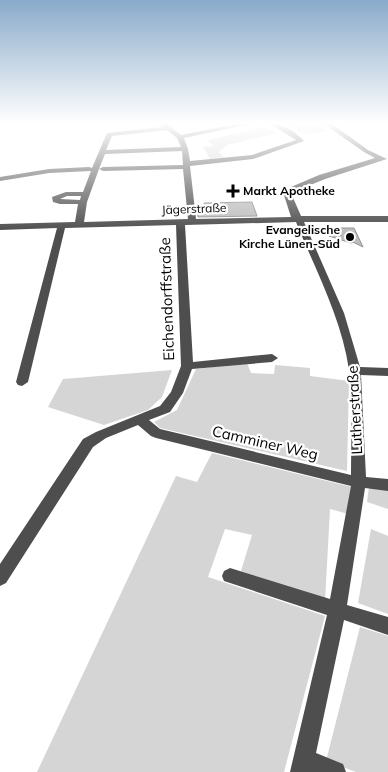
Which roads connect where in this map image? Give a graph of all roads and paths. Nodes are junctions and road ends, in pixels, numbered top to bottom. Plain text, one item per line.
1 (99, 160) edge
2 (187, 160) edge
3 (231, 160) edge
4 (380, 160) edge
5 (187, 166) junction
6 (89, 169) dead end
7 (103, 169) dead end
8 (0, 179) edge
9 (299, 219) junction
10 (387, 220) edge
11 (180, 221) junction
12 (192, 221) junction
13 (62, 224) junction
14 (79, 224) junction
15 (0, 227) edge
16 (272, 358) dead end
17 (187, 366) junction
18 (355, 372) junction
19 (388, 372) edge
20 (22, 382) dead end
21 (140, 420) junction
22 (359, 482) junction
23 (388, 485) edge
24 (230, 576) dead end
25 (0, 578) edge
26 (337, 610) junction
27 (388, 626) edge
28 (303, 766) edge
29 (335, 772) edge

1 - 14 street
2 - 5 street
3 - 5 street
4 - 9 street, Lutherstraße
5 - 7 street
5 - 12 street
6 - 8 street
9 - 10 street, Jägerstraße
9 - 12 street, Jägerstraße
9 - 18 street, Lutherstraße
11 - 12 street, Jägerstraße
11 - 14 street, Jägerstraße
11 - 17 street, Eichendorffstraße
13 - 14 street, Jägerstraße
13 - 15 street, Jägerstraße
13 - 20 street
16 - 17 street
17 - 21 street, Eichendorffstraße
18 - 19 street
18 - 22 street, Lutherstraße
21 - 22 street, Camminer Weg
21 - 25 street, Eichendorffstraße
22 - 23 street, Camminer Weg
22 - 26 street, Lutherstraße
24 - 26 street
26 - 27 street
26 - 28 street, Lutherstraße
28 - 29 street

